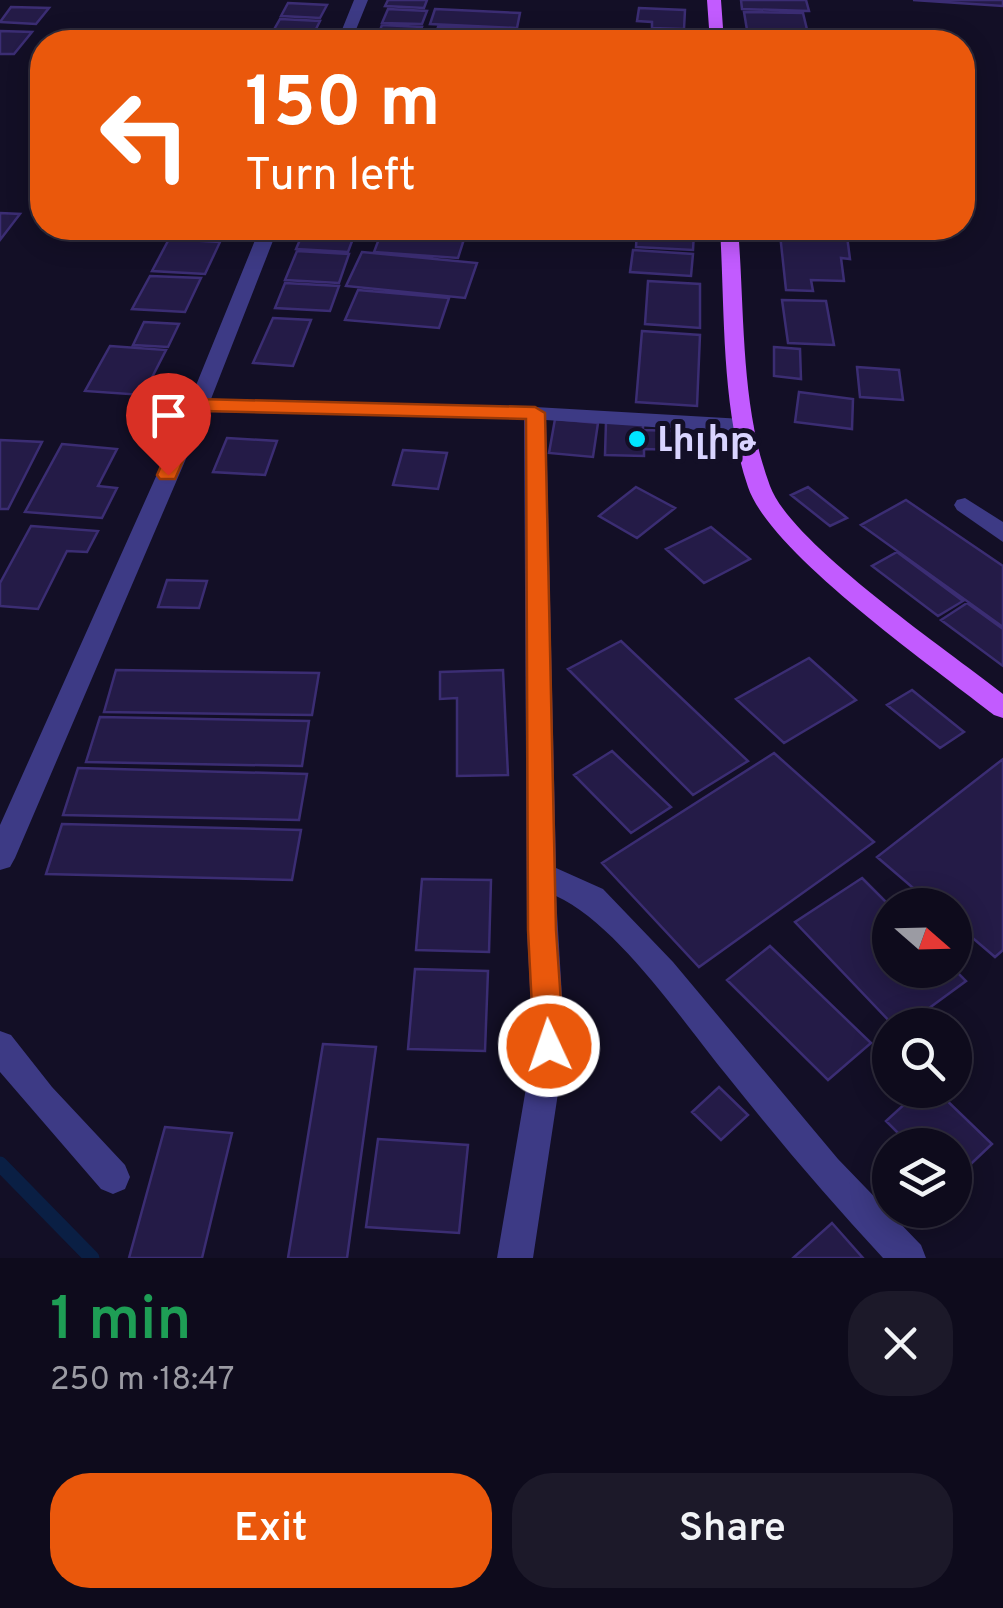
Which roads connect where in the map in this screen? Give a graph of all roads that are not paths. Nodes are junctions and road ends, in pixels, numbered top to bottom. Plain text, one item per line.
1 (361, 0) edge
2 (714, 0) edge
3 (349, 30) edge
4 (716, 30) edge
5 (264, 240) edge
6 (731, 240) edge
7 (198, 405) junction
8 (535, 413) junction
9 (743, 426) junction
10 (965, 505) dead end
11 (1003, 534) edge
12 (1003, 708) edge
13 (0, 858) edge
14 (542, 876) junction
15 (0, 1046) edge
16 (113, 1177) dead end
17 (515, 1258) edge
18 (908, 1258) edge

1 - 3 street
2 - 4 main road
5 - 7 street
6 - 9 main road
7 - 8 street
7 - 13 street
8 - 9 street
8 - 14 street
9 - 12 main road
10 - 11 street
14 - 17 street
14 - 18 street
15 - 16 street

